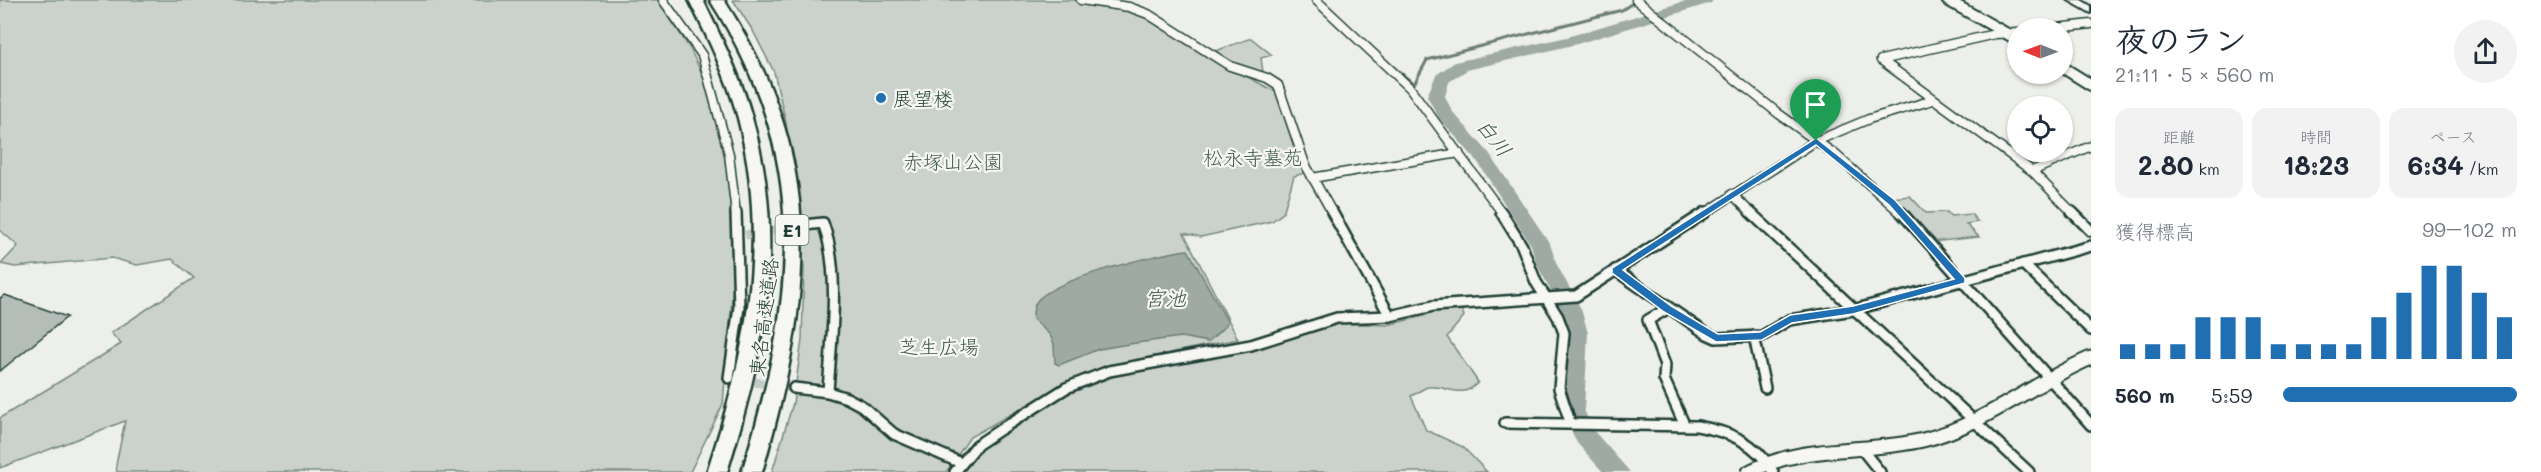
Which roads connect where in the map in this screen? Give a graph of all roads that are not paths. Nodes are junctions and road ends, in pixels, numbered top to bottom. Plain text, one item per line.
1 (663, 0) edge
2 (696, 0) edge
3 (717, 0) edge
4 (1081, 0) edge
5 (1316, 0) edge
6 (1636, 0) edge
7 (1947, 0) edge
8 (2073, 0) edge
9 (2091, 10) edge
10 (1663, 20) joint
11 (2091, 24) edge
12 (2073, 26) edge
13 (2007, 31) edge
14 (2007, 34) edge
15 (2073, 74) edge
16 (2091, 85) edge
17 (1933, 100) junction
18 (1816, 141) junction
19 (2091, 146) edge
20 (1459, 153) junction
21 (2032, 171) junction
22 (1312, 178) junction
23 (1732, 194) junction
24 (804, 225) tunnel mouth
25 (2091, 231) edge
26 (2091, 246) edge
27 (2023, 264) junction
28 (1615, 270) junction
29 (1961, 280) junction
30 (1548, 297) junction
31 (1667, 309) junction
32 (1853, 310) junction
33 (1390, 316) junction
34 (2091, 330) edge
35 (1754, 336) junction
36 (2091, 358) edge
37 (729, 378) dead end
38 (2047, 378) junction
39 (794, 388) tunnel mouth
40 (1765, 388) dead end
41 (828, 392) junction
42 (1570, 422) junction
43 (1977, 422) junction
44 (1505, 423) dead end
45 (1684, 424) junction
46 (2091, 425) edge
47 (1860, 447) junction
48 (1771, 467) edge
49 (958, 468) edge
50 (717, 472) edge
51 (752, 472) edge
52 (1749, 472) edge
53 (1880, 472) edge
54 (2029, 472) edge

1 - 37 street
2 - 50 highway, 東名高速道路 / E1
3 - 51 highway, 東名高速道路 / E1
4 - 22 street
5 - 20 street
6 - 10 street
7 - 13 street
8 - 9 main road
10 - 18 street
11 - 12 street
14 - 17 street
15 - 16 street
17 - 18 street
17 - 21 street
18 - 23 street
18 - 29 street
19 - 21 street
20 - 22 street
20 - 30 street
21 - 25 street
22 - 33 street
23 - 28 street
23 - 32 street
24 - 41 street
26 - 27 street
27 - 29 street
27 - 34 street
28 - 30 street
28 - 31 street
29 - 32 street
29 - 38 street
30 - 33 street
30 - 42 street
31 - 35 street
31 - 45 street
32 - 35 street
32 - 43 street
33 - 49 street
35 - 40 street
36 - 38 street
38 - 43 street
38 - 46 street
39 - 41 street
41 - 49 street
42 - 44 street
42 - 45 street
43 - 47 street
43 - 54 street
45 - 48 street
47 - 48 street
47 - 53 street
48 - 52 street

